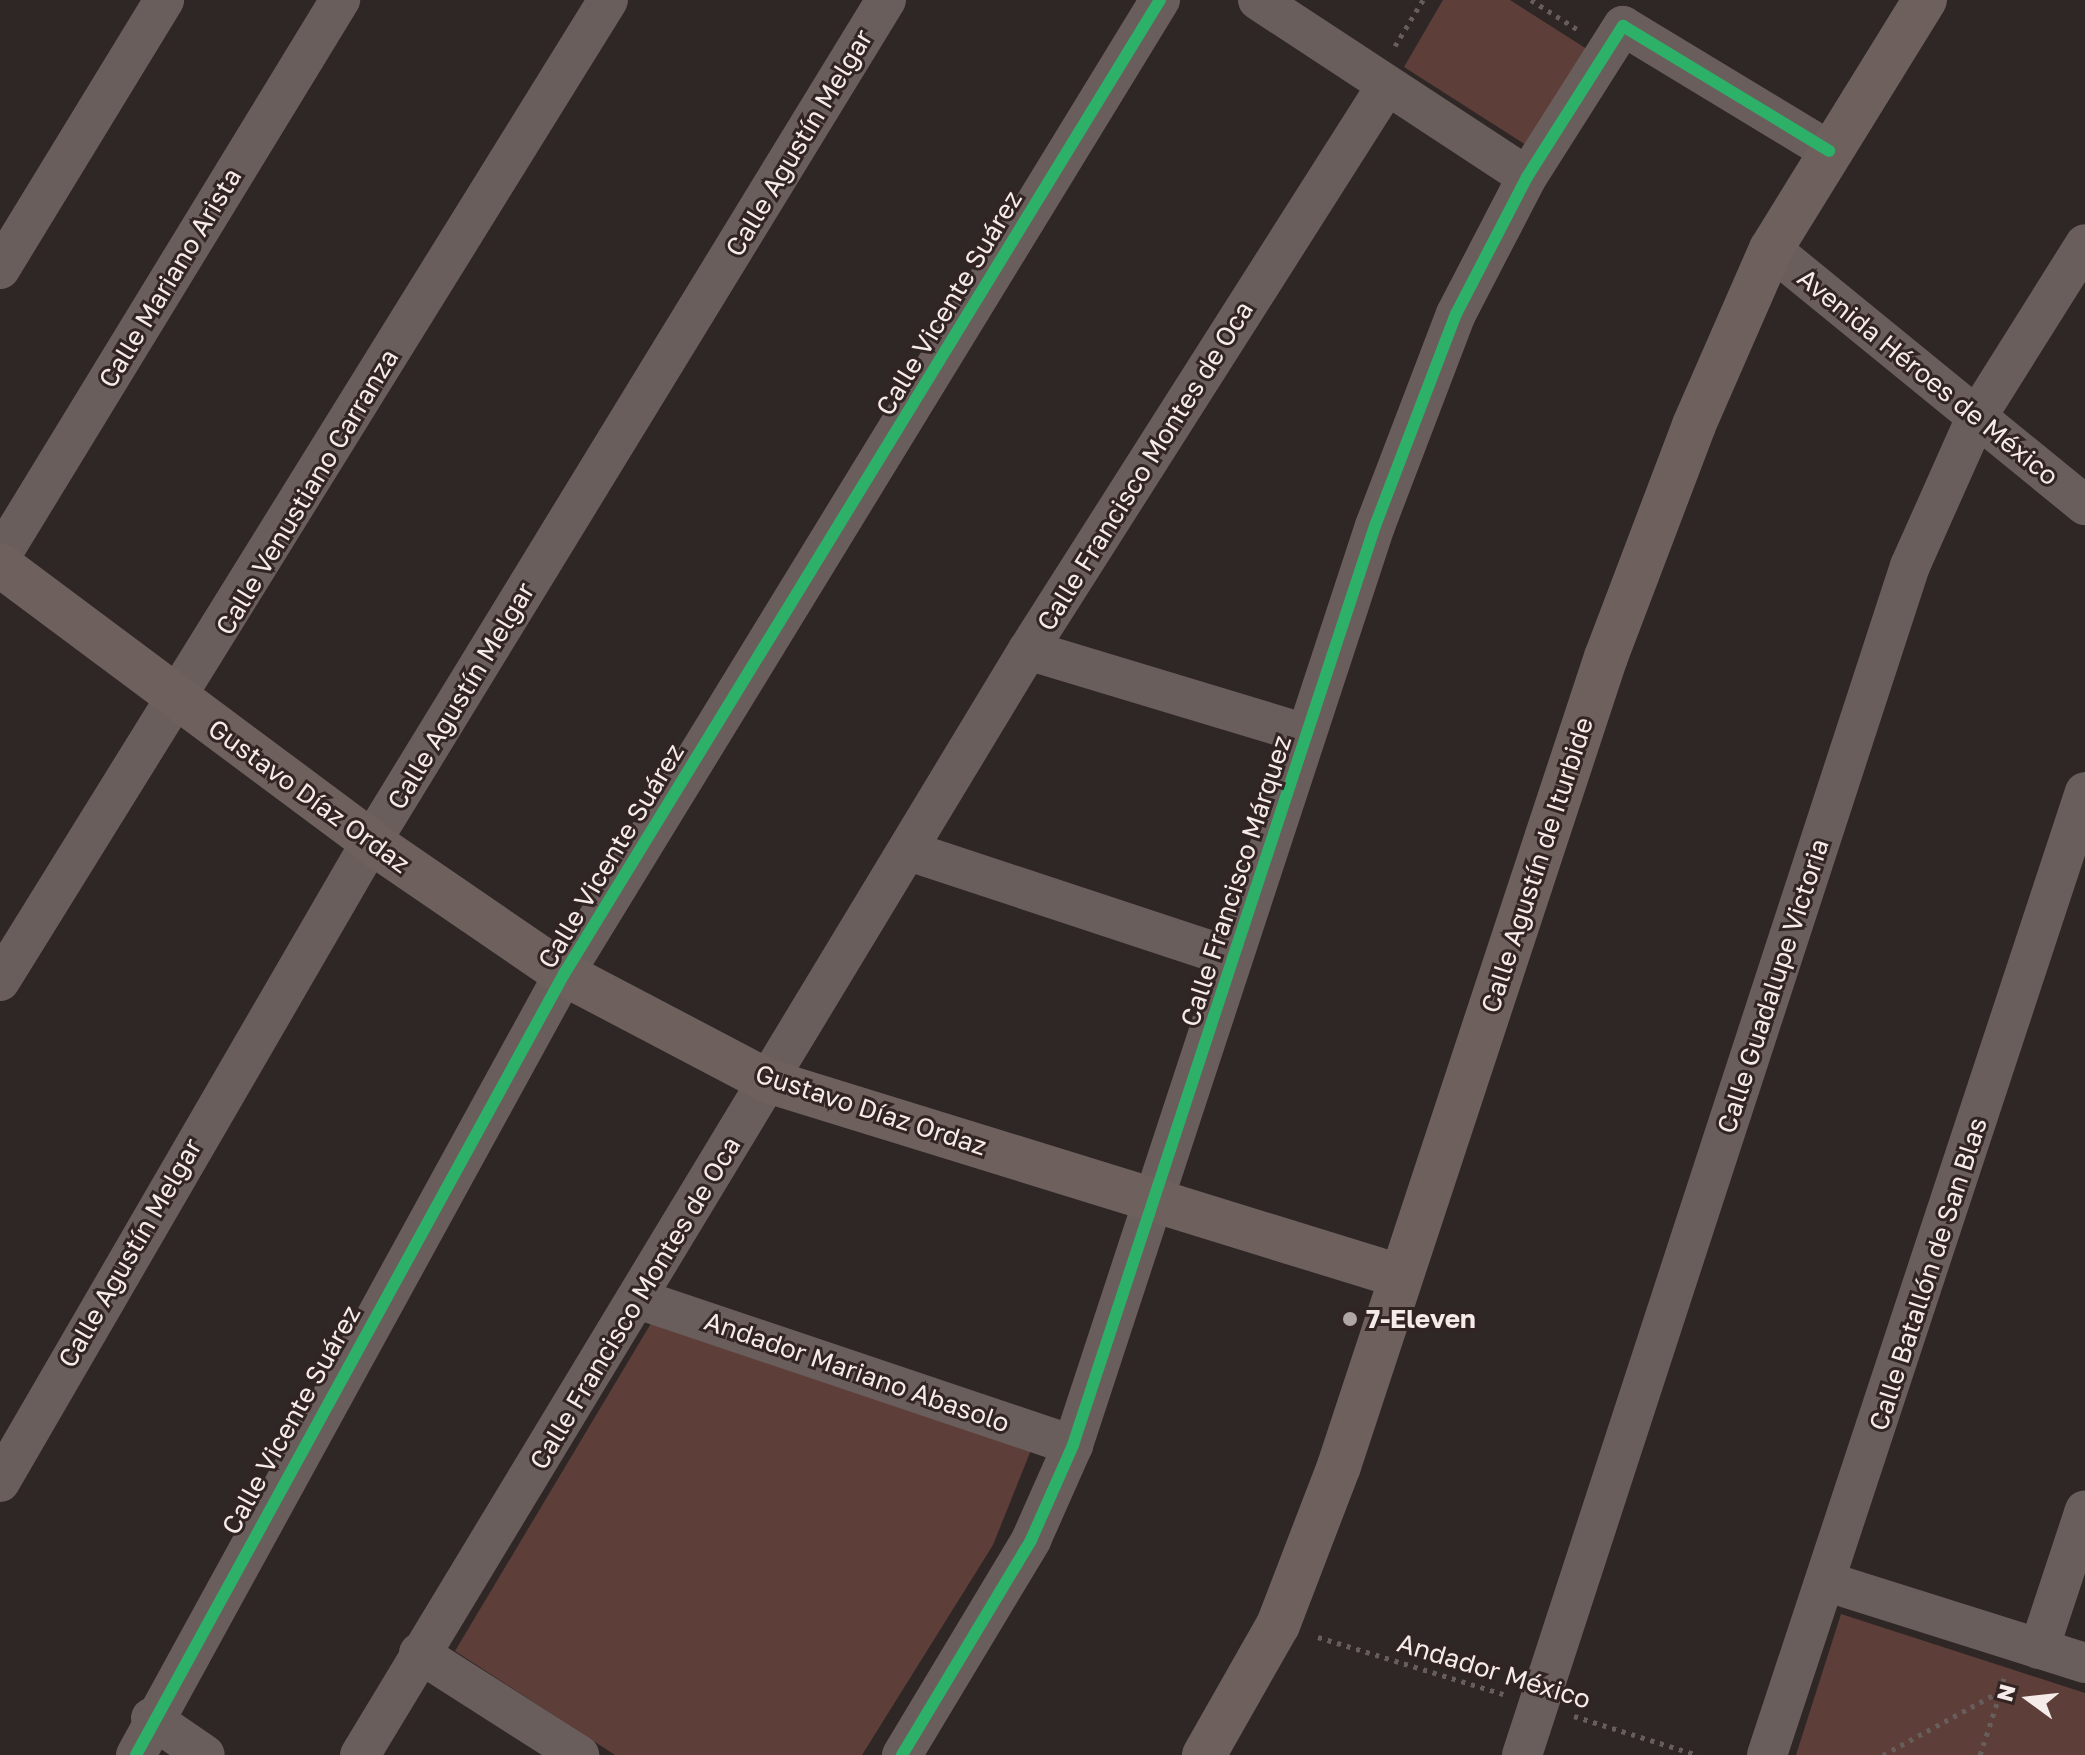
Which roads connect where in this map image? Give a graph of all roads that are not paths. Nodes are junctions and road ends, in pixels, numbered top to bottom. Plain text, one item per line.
1 (164, 0) edge
2 (340, 0) edge
3 (608, 0) edge
4 (886, 0) edge
5 (1160, 0) edge
6 (1258, 0) edge
7 (1925, 0) edge
8 (1381, 81) junction
9 (1829, 151) junction
10 (1527, 177) junction
11 (2085, 244) edge
12 (1771, 249) junction
13 (0, 269) edge
14 (1976, 418) junction
15 (2085, 505) edge
16 (0, 557) edge
17 (0, 565) edge
18 (1028, 650) junction
19 (179, 701) junction
20 (1306, 734) junction
21 (2085, 792) edge
22 (371, 842) junction
23 (909, 851) junction
24 (1233, 958) junction
25 (564, 974) junction
26 (0, 981) edge
27 (768, 1081) junction
28 (1158, 1202) junction
29 (1399, 1276) junction
30 (641, 1300) junction
31 (1073, 1445) junction
32 (0, 1482) edge
33 (2085, 1510) edge
34 (1828, 1582) junction
35 (419, 1653) junction
36 (2024, 1657) junction
37 (2085, 1663) edge
38 (151, 1718) junction
39 (136, 1755) edge
40 (205, 1755) edge
41 (360, 1755) edge
42 (579, 1755) edge
43 (902, 1755) edge
44 (1204, 1755) edge
45 (1522, 1755) edge
46 (1767, 1755) edge

1 - 13 street
2 - 16 street, Calle Mariano Arista
3 - 19 street, Calle Venustiano Carranza
4 - 22 street, Calle Agustín Melgar
5 - 25 street, Calle Vicente Suárez
6 - 8 street
7 - 9 street, Calle Agustín de Iturbide
8 - 10 street
8 - 18 street, Calle Francisco Montes de Oca
9 - 10 street, Calle Francisco Márquez
9 - 12 street, Calle Agustín de Iturbide
10 - 20 street, Calle Francisco Márquez
11 - 14 street, Calle Guadalupe Victoria
12 - 14 street, Avenida Héroes de México
12 - 29 street, Calle Agustín de Iturbide
14 - 15 street, Avenida Héroes de México
14 - 45 street, Calle Guadalupe Victoria
17 - 19 street, Gustavo Díaz Ordaz
18 - 20 street, Calle Francisco Márquez
18 - 23 street, Calle Francisco Montes de Oca
19 - 22 street, Gustavo Díaz Ordaz
19 - 26 street, Calle Venustiano Carranza
20 - 24 street, Calle Francisco Márquez
21 - 34 street, Calle Batallón de San Blas
22 - 25 street, Gustavo Díaz Ordaz
22 - 32 street, Calle Agustín Melgar
23 - 24 street
23 - 27 street, Calle Francisco Montes de Oca
24 - 28 street, Calle Francisco Márquez
25 - 27 street, Gustavo Díaz Ordaz
25 - 38 street, Calle Vicente Suárez
27 - 28 street, Gustavo Díaz Ordaz
27 - 30 street, Calle Francisco Montes de Oca
28 - 29 street, Gustavo Díaz Ordaz
28 - 31 street, Calle Francisco Márquez
29 - 44 street, Calle Agustín de Iturbide
30 - 31 street, Andador Mariano Abasolo
30 - 35 street, Calle Francisco Montes de Oca
31 - 43 street, Calle Francisco Márquez
33 - 36 street
34 - 36 street
34 - 46 street, Calle Batallón de San Blas
35 - 41 street, Calle Francisco Montes de Oca
35 - 42 street
36 - 37 street
38 - 39 street, Calle Vicente Suárez
38 - 40 street

